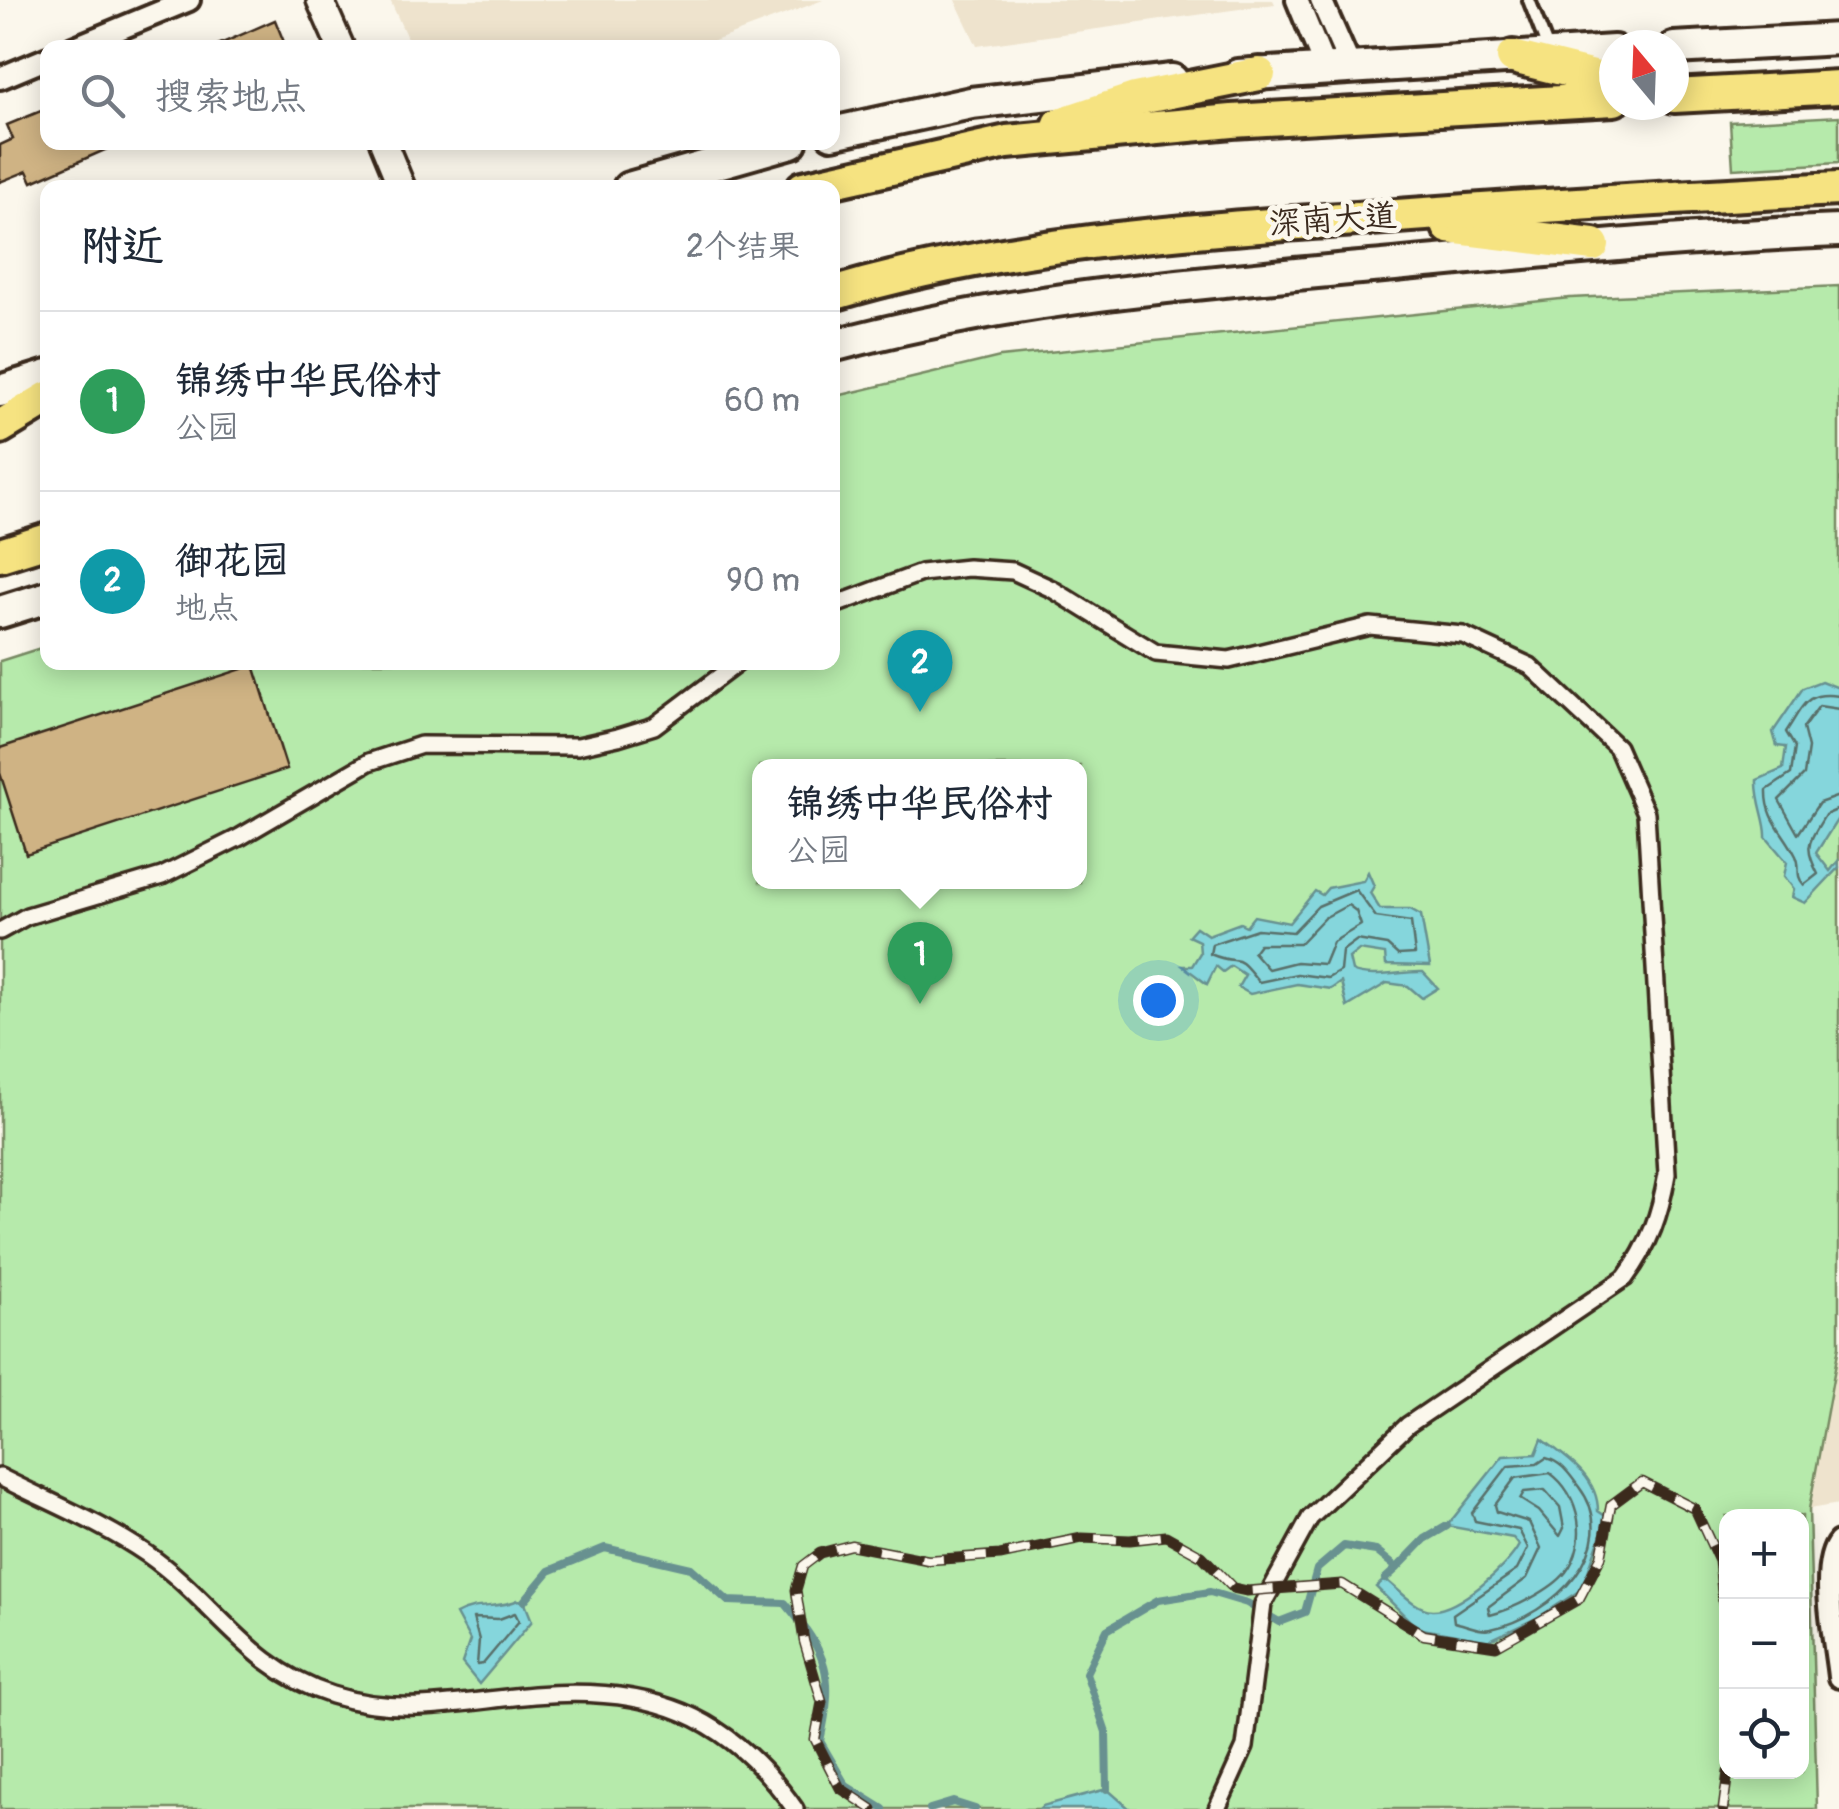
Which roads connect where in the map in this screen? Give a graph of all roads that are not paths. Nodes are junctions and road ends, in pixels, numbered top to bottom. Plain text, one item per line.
1 (189, 0) edge
2 (320, 0) edge
3 (1297, 0) edge
4 (1321, 0) edge
5 (1529, 0) edge
6 (92, 40) edge
7 (338, 40) edge
8 (1839, 40) edge
9 (1689, 47) edge
10 (1599, 52) edge
11 (1550, 55) junction
12 (1513, 57) junction
13 (40, 61) edge
14 (1337, 67) junction
15 (1259, 74) junction
16 (0, 78) edge
17 (1599, 78) edge
18 (1839, 87) edge
19 (1689, 95) edge
20 (1599, 100) edge
21 (840, 131) edge
22 (1007, 142) junction
23 (385, 150) edge
24 (763, 150) edge
25 (399, 180) edge
26 (657, 180) edge
27 (838, 180) edge
28 (1839, 188) edge
29 (1370, 218) junction
30 (1839, 231) edge
31 (1593, 245) junction
32 (840, 292) edge
33 (840, 344) edge
34 (40, 379) edge
35 (0, 392) edge
36 (40, 403) edge
37 (0, 427) edge
38 (40, 430) edge
39 (0, 443) edge
40 (40, 542) edge
41 (0, 555) edge
42 (40, 599) edge
43 (840, 603) edge
44 (0, 612) edge
45 (729, 670) edge
46 (0, 931) edge
47 (0, 1477) edge
48 (1839, 1542) edge
49 (1839, 1677) edge
50 (795, 1809) edge
51 (1217, 1809) edge

1 - 6 street
2 - 7 street
3 - 14 street
4 - 14 street
5 - 11 lane
8 - 9 main road
10 - 11 main road
11 - 12 main road
12 - 14 main road
12 - 17 main road
13 - 16 street
14 - 15 main road
15 - 21 main road
15 - 22 main road
18 - 19 main road
20 - 22 main road
22 - 27 main road
23 - 25 street
24 - 26 main road
28 - 29 main road, 深南大道
29 - 31 main road
29 - 32 main road, 深南大道
30 - 31 main road
31 - 33 main road
34 - 35 main road
36 - 37 main road
38 - 39 main road
40 - 41 main road
42 - 44 main road
43 - 51 street
45 - 46 street
47 - 50 street
48 - 49 street

